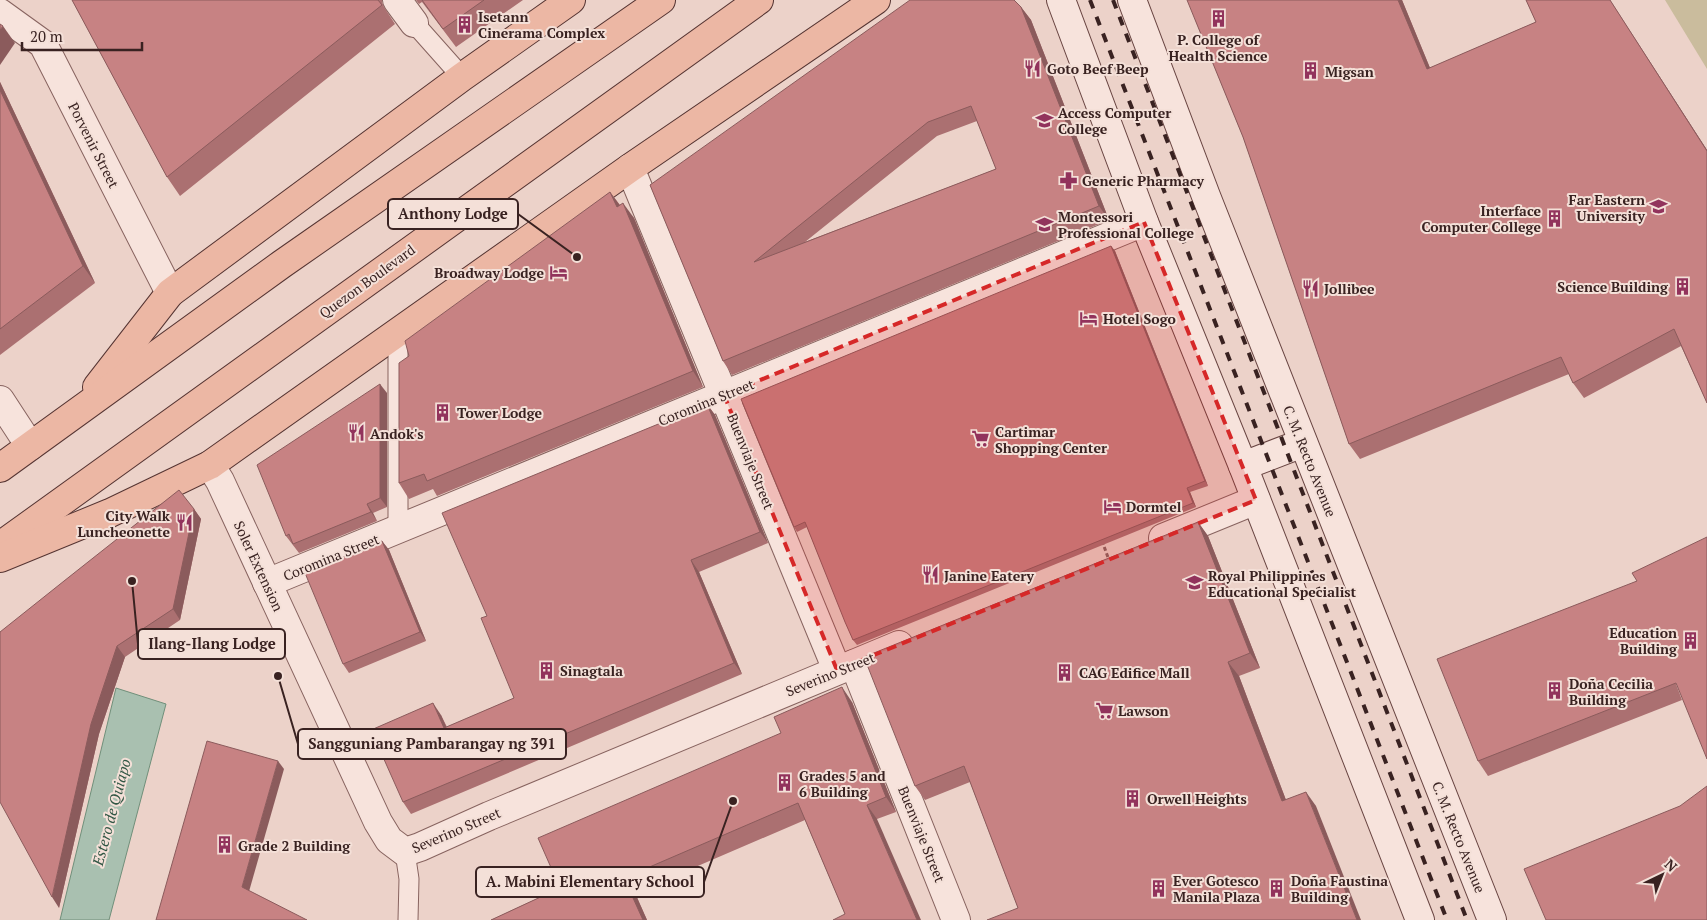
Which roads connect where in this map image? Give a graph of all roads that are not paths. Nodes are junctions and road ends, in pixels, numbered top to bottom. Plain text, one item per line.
1 (396, 0) edge
2 (571, 0) edge
3 (661, 0) edge
4 (759, 0) edge
5 (876, 0) edge
6 (1061, 0) edge
7 (1132, 0) edge
8 (0, 13) edge
9 (414, 22) joint
10 (462, 77) junction
11 (630, 168) junction
12 (1144, 222) junction
13 (170, 293) junction
14 (398, 332) junction
15 (724, 395) junction
16 (0, 400) edge
17 (78, 412) junction
18 (1302, 443) junction
19 (30, 446) junction
20 (210, 465) junction
21 (1243, 466) junction
22 (0, 468) edge
23 (1256, 500) junction
24 (398, 529) junction
25 (0, 546) edge
26 (1105, 548) edge
27 (0, 558) edge
28 (267, 584) junction
29 (926, 634) edge
30 (846, 667) junction
31 (405, 852) junction
32 (408, 920) edge
33 (956, 920) edge
34 (1420, 920) edge
35 (1492, 920) edge

1 - 9 street
2 - 10 main road
3 - 17 main road
4 - 25 main road, Quezon Boulevard
5 - 11 main road
6 - 12 street
7 - 18 street, C. M. Recto Avenue
8 - 13 street, Porvenir Street
9 - 10 lane
10 - 13 main road
11 - 14 main road
11 - 15 street, Buenviaje Street
12 - 15 street, Coromina Street
12 - 21 street
13 - 17 main road
14 - 20 main road
14 - 24 lane
15 - 24 street, Coromina Street
15 - 30 street, Buenviaje Street
16 - 19 street
17 - 19 main road
18 - 21 street
18 - 35 street, C. M. Recto Avenue
19 - 22 main road
20 - 27 main road
20 - 28 street, Soler Extension
21 - 23 street
23 - 26 street
23 - 34 street
24 - 28 street, Coromina Street
28 - 31 street, Soler Extension
29 - 30 street, Severino Street
30 - 31 street, Severino Street
30 - 33 street, Buenviaje Street
31 - 32 lane

